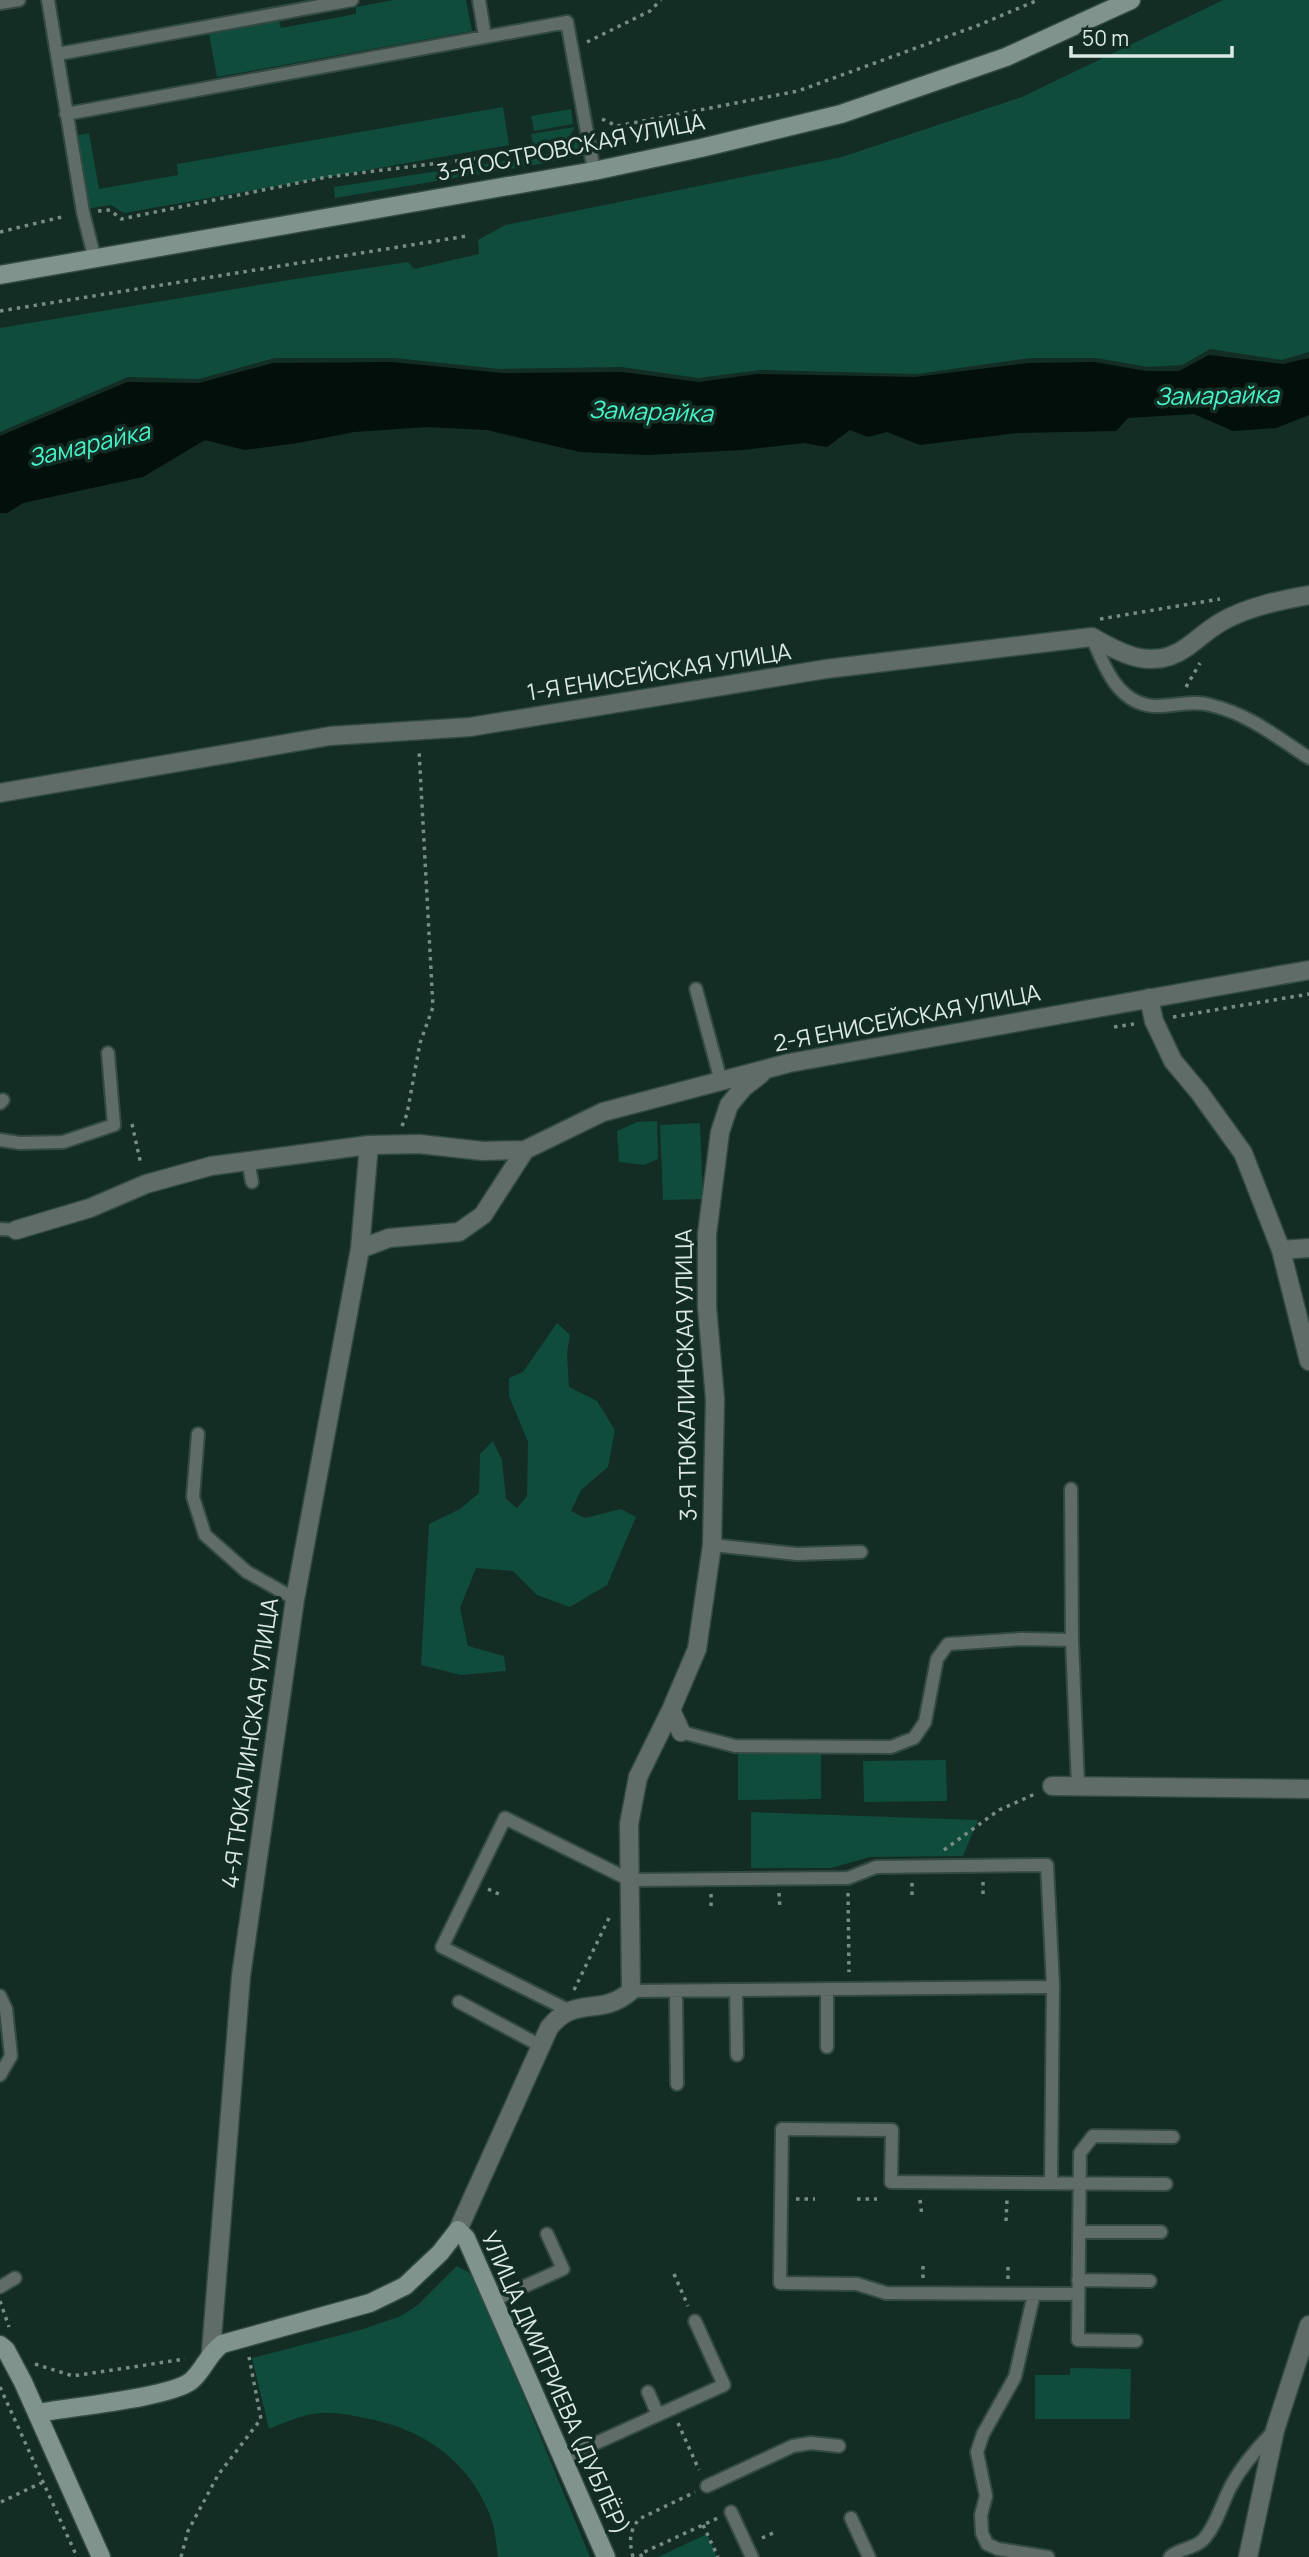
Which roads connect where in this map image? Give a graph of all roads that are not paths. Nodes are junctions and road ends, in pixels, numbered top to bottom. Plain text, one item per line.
1 (19, 0) edge
2 (48, 0) edge
3 (352, 0) edge
4 (479, 0) edge
5 (1132, 0) edge
6 (0, 3) edge
7 (485, 37) junction
8 (58, 54) junction
9 (66, 114) junction
10 (594, 170) junction
11 (95, 260) junction
12 (0, 275) edge
13 (1309, 596) edge
14 (1092, 637) junction
15 (1309, 758) edge
16 (0, 793) edge
17 (1309, 970) edge
18 (696, 989) dead end
19 (1149, 998) junction
20 (108, 1053) dead end
21 (767, 1070) junction
22 (721, 1081) junction
23 (0, 1140) edge
24 (369, 1145) junction
25 (525, 1150) junction
26 (248, 1161) junction
27 (252, 1182) dead end
28 (8, 1229) edge
29 (1309, 1248) edge
30 (360, 1249) junction
31 (1281, 1250) junction
32 (1309, 1361) edge
33 (198, 1434) dead end
34 (1071, 1489) dead end
35 (712, 1545) junction
36 (861, 1552) dead end
37 (295, 1599) junction
38 (1072, 1640) junction
39 (671, 1710) junction
40 (681, 1732) joint
41 (1052, 1786) road end
42 (1078, 1786) junction
43 (1309, 1789) edge
44 (630, 1881) junction
45 (1053, 1985) junction
46 (827, 1989) junction
47 (736, 1990) junction
48 (631, 1991) junction
49 (676, 1991) junction
50 (0, 1996) edge
51 (459, 2002) dead end
52 (569, 2004) junction
53 (541, 2046) junction
54 (827, 2047) dead end
55 (737, 2055) dead end
56 (0, 2075) edge
57 (677, 2084) dead end
58 (1173, 2137) dead end
59 (1051, 2183) junction
60 (1080, 2183) junction
61 (1166, 2184) dead end
62 (458, 2230) junction
63 (1079, 2232) junction
64 (1161, 2232) dead end
65 (547, 2234) dead end
66 (15, 2278) dead end
67 (1079, 2280) junction
68 (1150, 2281) dead end
69 (0, 2287) edge
70 (1034, 2294) junction
71 (1078, 2294) junction
72 (494, 2300) junction
73 (695, 2320) road end
74 (1309, 2325) edge
75 (6, 2340) edge
76 (1136, 2341) dead end
77 (211, 2352) junction
78 (648, 2392) dead end
79 (38, 2413) junction
80 (658, 2415) junction
81 (1275, 2430) junction
82 (839, 2446) dead end
83 (563, 2458) junction
84 (707, 2487) road end
85 (731, 2512) road end
86 (851, 2518) dead end
87 (101, 2557) edge
88 (606, 2557) edge
89 (752, 2557) edge
90 (869, 2557) edge
91 (1048, 2557) edge
92 (1170, 2557) edge
93 (1248, 2557) edge

1 - 6 lane
2 - 8 lane
3 - 8 lane
4 - 7 lane
5 - 10 main road, 3-Я ОСТРОВСКАЯ УЛИЦА
7 - 9 lane
7 - 10 lane
8 - 9 lane
9 - 11 lane
10 - 11 main road, 3-Я ОСТРОВСКАЯ УЛИЦА
11 - 12 main road, 3-Я ОСТРОВСКАЯ УЛИЦА
13 - 14 street
14 - 15 lane
14 - 16 street, 1-Я ЕНИСЕЙСКАЯ УЛИЦА
17 - 19 street, 2-Я ЕНИСЕЙСКАЯ УЛИЦА
18 - 22 lane
19 - 21 street, 2-Я ЕНИСЕЙСКАЯ УЛИЦА
19 - 31 street
20 - 23 lane
21 - 22 street, 2-Я ЕНИСЕЙСКАЯ УЛИЦА
21 - 35 street, 3-Я ТЮКАЛИНСКАЯ УЛИЦА
22 - 25 street, 2-Я ЕНИСЕЙСКАЯ УЛИЦА
24 - 25 street, 2-Я ЕНИСЕЙСКАЯ УЛИЦА
24 - 26 street, 2-Я ЕНИСЕЙСКАЯ УЛИЦА
24 - 30 street, 4-Я ТЮКАЛИНСКАЯ УЛИЦА
25 - 30 street
26 - 27 lane
26 - 28 street, 2-Я ЕНИСЕЙСКАЯ УЛИЦА
29 - 31 street
30 - 37 street, 4-Я ТЮКАЛИНСКАЯ УЛИЦА
31 - 32 street
33 - 37 lane
34 - 38 lane
35 - 36 lane
35 - 39 street, 3-Я ТЮКАЛИНСКАЯ УЛИЦА
37 - 77 street, 4-Я ТЮКАЛИНСКАЯ УЛИЦА
38 - 40 lane
38 - 42 lane
39 - 40 street
39 - 44 street, 3-Я ТЮКАЛИНСКАЯ УЛИЦА
41 - 42 street
42 - 43 street
44 - 45 lane
44 - 48 street, 3-Я ТЮКАЛИНСКАЯ УЛИЦА
44 - 52 lane
45 - 46 lane
45 - 59 lane
46 - 47 lane
46 - 54 lane
47 - 49 lane
47 - 55 lane
48 - 49 lane
48 - 52 street
49 - 57 lane
50 - 56 lane
51 - 53 lane
52 - 53 street
53 - 62 street
58 - 60 lane
59 - 60 lane
59 - 70 lane
60 - 61 lane
60 - 63 lane
62 - 72 main road, УЛИЦА ДМИТРИЕВА (ДУБЛЁР)
62 - 77 main road
63 - 64 lane
63 - 67 lane
65 - 72 lane
66 - 69 lane
67 - 68 lane
67 - 71 lane
70 - 71 lane
70 - 91 lane
71 - 76 lane
72 - 83 main road, УЛИЦА ДМИТРИЕВА (ДУБЛЁР)
73 - 80 lane
74 - 81 street
75 - 79 main road
77 - 79 main road
78 - 80 lane
79 - 87 main road
80 - 83 lane
81 - 92 lane
81 - 93 street
82 - 84 lane
83 - 88 main road, УЛИЦА ДМИТРИЕВА (ДУБЛЁР)
85 - 89 lane
86 - 90 lane

